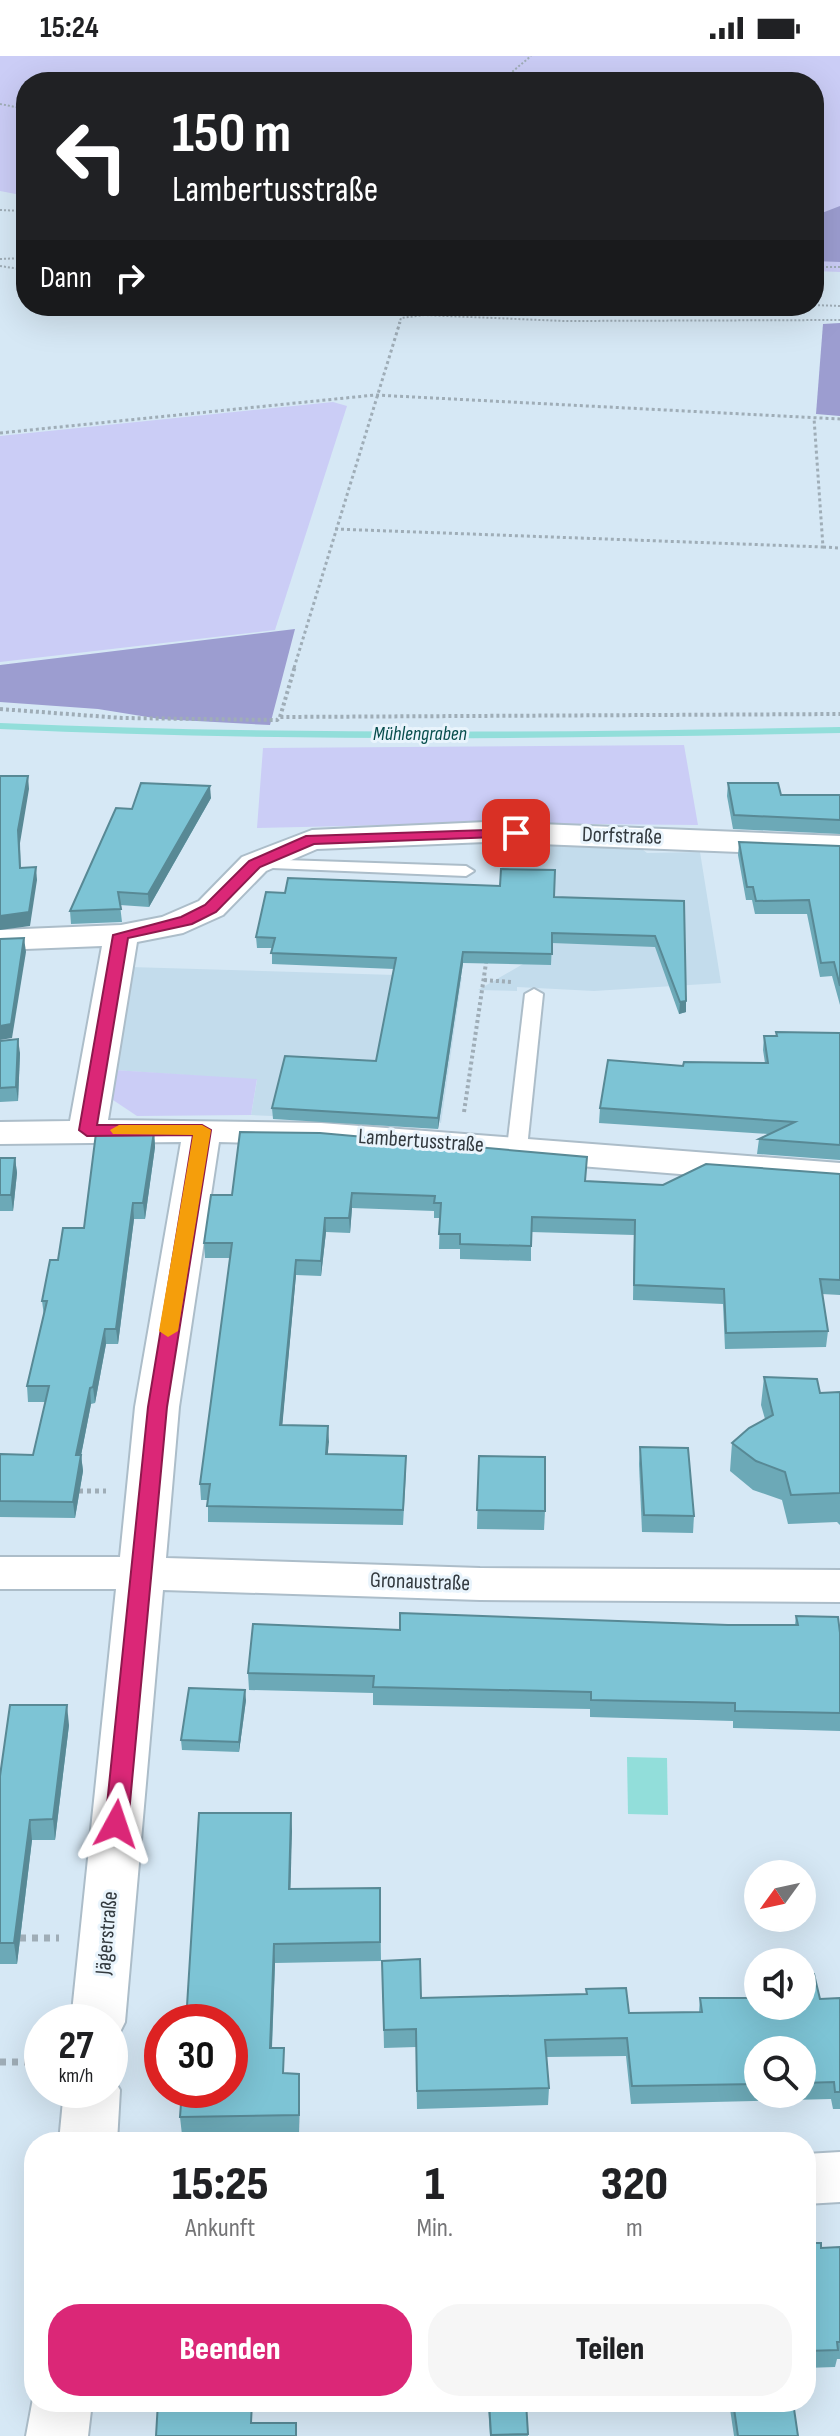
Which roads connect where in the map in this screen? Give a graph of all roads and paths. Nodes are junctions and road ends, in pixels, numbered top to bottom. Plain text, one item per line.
1 (531, 56) edge
2 (512, 72) edge
3 (409, 316) edge
4 (438, 316) edge
5 (840, 320) edge
6 (375, 395) junction
7 (814, 418) junction
8 (840, 419) edge
9 (0, 433) edge
10 (335, 529) junction
11 (823, 547) junction
12 (840, 548) edge
13 (0, 709) edge
14 (840, 714) edge
15 (280, 717) junction
16 (840, 846) edge
17 (254, 864) junction
18 (466, 871) dead end
19 (121, 935) junction
20 (0, 940) edge
21 (486, 963) edge
22 (534, 994) dead end
23 (87, 1130) junction
24 (202, 1130) junction
25 (0, 1133) edge
26 (459, 1144) junction
27 (517, 1148) junction
28 (840, 1175) edge
29 (0, 1573) edge
30 (142, 1573) junction
31 (840, 1586) edge
32 (100, 2004) edge
33 (0, 2062) edge
34 (24, 2062) edge
35 (91, 2108) edge
36 (89, 2132) edge
37 (840, 2177) edge
38 (816, 2178) edge
39 (60, 2412) edge
40 (57, 2436) edge

1 - 2 path
3 - 6 path
4 - 5 path
6 - 7 path
6 - 9 path
6 - 10 path
7 - 8 path
7 - 11 path
10 - 11 path
10 - 15 path
11 - 12 path
13 - 15 path
14 - 15 path
16 - 17 street, Dorfstraße
17 - 18 lane
17 - 19 street, Dorfstraße
19 - 20 street, Dorfstraße
19 - 23 street
21 - 26 path
22 - 27 lane
23 - 24 street, Lambertusstraße
23 - 25 street, Lambertusstraße
24 - 26 street, Lambertusstraße
24 - 30 street, Jägerstraße
26 - 27 street, Lambertusstraße
27 - 28 street, Lambertusstraße
29 - 30 street, Gronaustraße
30 - 31 street, Gronaustraße
30 - 32 street, Jägerstraße
33 - 34 path
35 - 36 street
37 - 38 street
39 - 40 street

